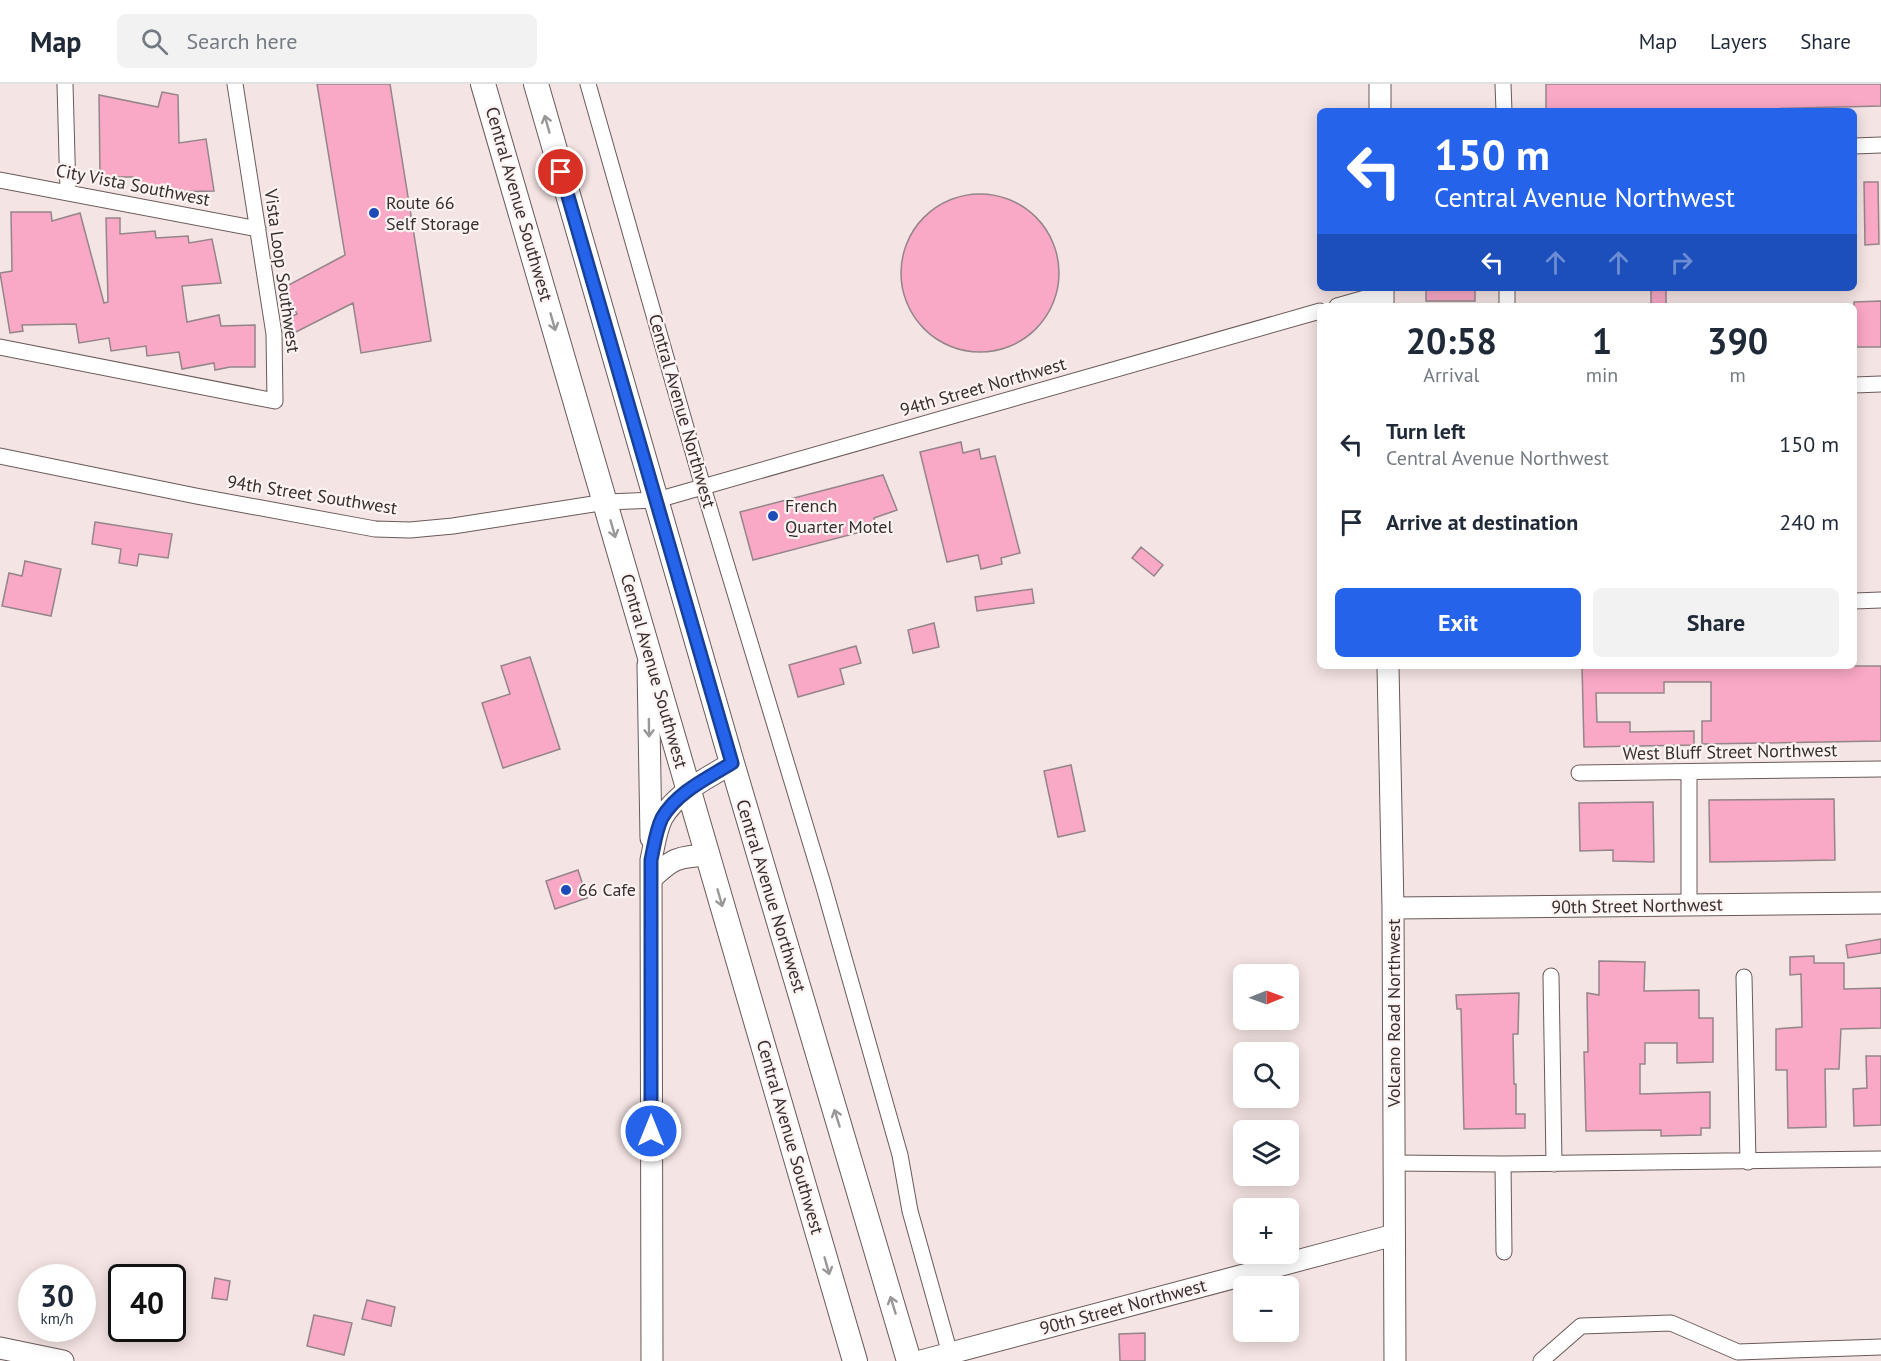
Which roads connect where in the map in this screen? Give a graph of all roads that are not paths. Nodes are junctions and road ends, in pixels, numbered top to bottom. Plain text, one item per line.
1 (65, 84) edge
2 (235, 84) edge
3 (483, 84) edge
4 (536, 84) edge
5 (588, 84) edge
6 (1380, 84) edge
7 (1503, 84) edge
8 (1380, 108) edge
9 (1504, 108) edge
10 (1881, 145) edge
11 (1857, 146) edge
12 (0, 180) edge
13 (68, 193) junction
14 (258, 229) junction
15 (1383, 296) edge
16 (1350, 303) edge
17 (1317, 312) edge
18 (0, 347) edge
19 (1881, 384) edge
20 (1857, 385) edge
21 (0, 456) edge
22 (703, 487) junction
23 (657, 500) junction
24 (606, 501) junction
25 (1881, 600) edge
26 (1857, 601) edge
27 (648, 649) junction
28 (1388, 669) edge
29 (732, 763) junction
30 (1881, 769) edge
31 (1579, 773) dead end
32 (1689, 773) junction
33 (689, 790) junction
34 (708, 855) junction
35 (651, 869) junction
36 (1881, 903) edge
37 (1689, 905) junction
38 (1393, 908) junction
39 (1551, 976) dead end
40 (1744, 977) dead end
41 (1881, 1160) edge
42 (1748, 1162) junction
43 (1395, 1163) junction
44 (1503, 1164) junction
45 (1554, 1164) junction
46 (1394, 1235) junction
47 (1504, 1252) dead end
48 (1881, 1347) edge
49 (0, 1348) edge
50 (951, 1358) edge
51 (63, 1361) edge
52 (652, 1361) edge
53 (855, 1361) edge
54 (909, 1361) edge
55 (921, 1361) edge
56 (1395, 1361) edge
57 (1541, 1361) edge

1 - 13 street
2 - 14 street, Vista Loop Southwest
3 -> 24 main road, Central Avenue Southwest
23 -> 4 main road, Central Avenue Northwest
5 - 22 street, Central Avenue Northwest
6 - 8 street
7 - 9 street
10 - 11 street
12 - 13 street, City Vista Southwest
13 - 14 street, City Vista Southwest
14 - 18 street, Vista Loop Southwest
15 - 16 street
17 - 22 street, 94th Street Northwest
19 - 20 street
21 - 24 street, 94th Street Southwest
22 - 23 street, 94th Street Northwest
22 - 50 street, Central Avenue Northwest
23 - 24 street, 94th Street Southwest
23 - 29 main road, Central Avenue Northwest
24 -> 27 main road, Central Avenue Southwest
25 - 26 street
27 - 33 main road, Central Avenue Southwest
27 -> 35 street
28 - 38 street, Volcano Road Northwest
29 - 33 street
54 -> 29 main road, Central Avenue Northwest
30 - 32 street, West Bluff Street Northwest
31 - 32 street, West Bluff Street Northwest
32 - 37 street
33 - 34 main road, Central Avenue Southwest
33 - 35 street
34 - 35 street
34 -> 53 main road, Central Avenue Southwest
35 - 52 street
36 - 37 street, 90th Street Northwest
37 - 38 street, 90th Street Northwest
38 - 43 street, Volcano Road Northwest
39 - 45 street
40 - 42 street
41 - 42 street
42 - 45 street
43 - 44 street
43 - 46 street, Volcano Road Northwest
44 - 45 street
44 - 47 street
46 - 50 street, 90th Street Northwest
46 - 56 street, Volcano Road Northwest
48 - 57 street
49 - 51 street
50 - 55 street, 90th Street Northwest

